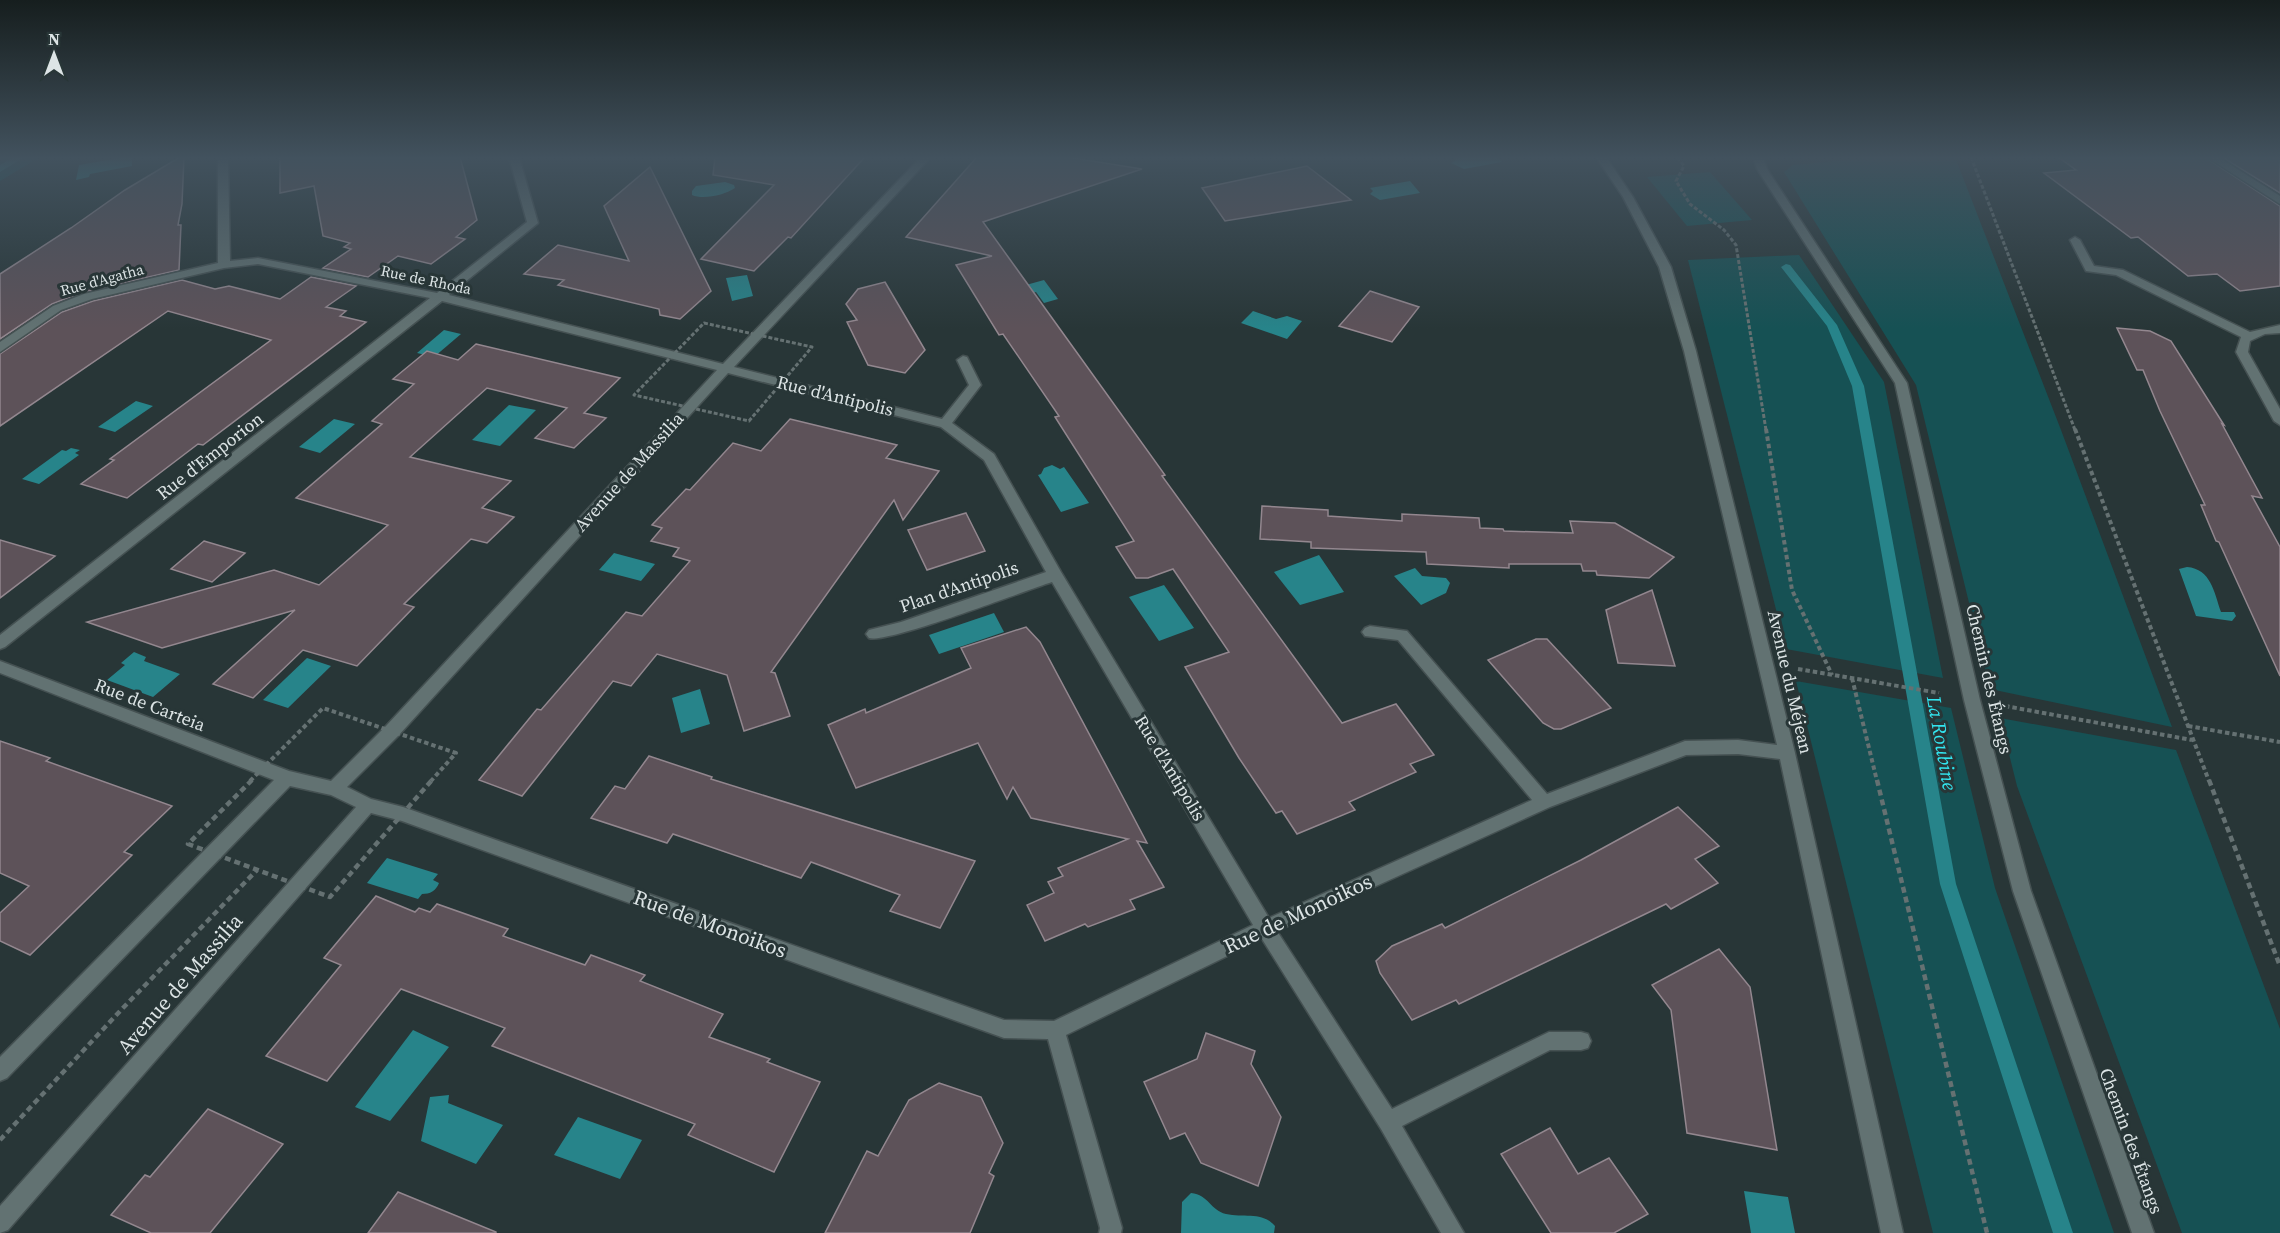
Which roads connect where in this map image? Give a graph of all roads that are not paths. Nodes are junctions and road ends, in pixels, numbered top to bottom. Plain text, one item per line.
1 (224, 215) edge
2 (531, 215) edge
3 (872, 215) edge
4 (1637, 215) edge
5 (1792, 215) edge
6 (2075, 240) dead end
7 (224, 265) junction
8 (442, 297) junction
9 (2280, 329) edge
10 (2249, 336) junction
11 (0, 348) edge
12 (963, 360) dead end
13 (726, 369) junction
14 (2280, 421) edge
15 (945, 424) junction
16 (1055, 575) junction
17 (1370, 632) dead end
18 (874, 634) dead end
19 (0, 643) edge
20 (0, 667) edge
21 (1787, 753) junction
22 (287, 778) junction
23 (334, 789) junction
24 (1544, 802) junction
25 (368, 804) junction
26 (1265, 928) junction
27 (1055, 1030) junction
28 (1581, 1041) dead end
29 (0, 1071) edge
30 (1388, 1122) junction
31 (0, 1222) edge
32 (1110, 1233) edge
33 (1453, 1233) edge
34 (1892, 1233) edge
35 (2144, 1233) edge

1 - 7 street
2 - 8 street, Rue d'Emporion
3 - 13 street, Avenue de Massilia
4 - 21 street, Avenue du Méjean
5 - 35 street, Chemin des Étangs
6 - 10 street
7 - 8 street, Rue de Rhoda
7 - 11 street, Rue d'Agatha
8 - 13 street, Rue de Rhoda
8 - 19 street, Rue d'Emporion
9 - 10 street
10 - 14 street
12 - 15 street
13 - 15 street, Rue d'Antipolis
13 - 23 street, Avenue de Massilia
15 - 16 street, Rue d'Antipolis
16 - 18 street, Plan d'Antipolis
16 - 26 street, Rue d'Antipolis
17 - 24 street
20 - 22 street, Rue de Carteia
21 - 24 street, Rue de Monoikos
21 - 34 street, Avenue du Méjean
22 - 23 street
22 - 29 street
23 - 25 street
24 - 26 street, Rue de Monoikos
25 - 27 street, Rue de Monoikos
25 - 31 street, Avenue de Massilia
26 - 27 street, Rue de Monoikos
26 - 30 street, Rue d'Antipolis
27 - 32 street
28 - 30 street
30 - 33 street, Rue d'Antipolis

